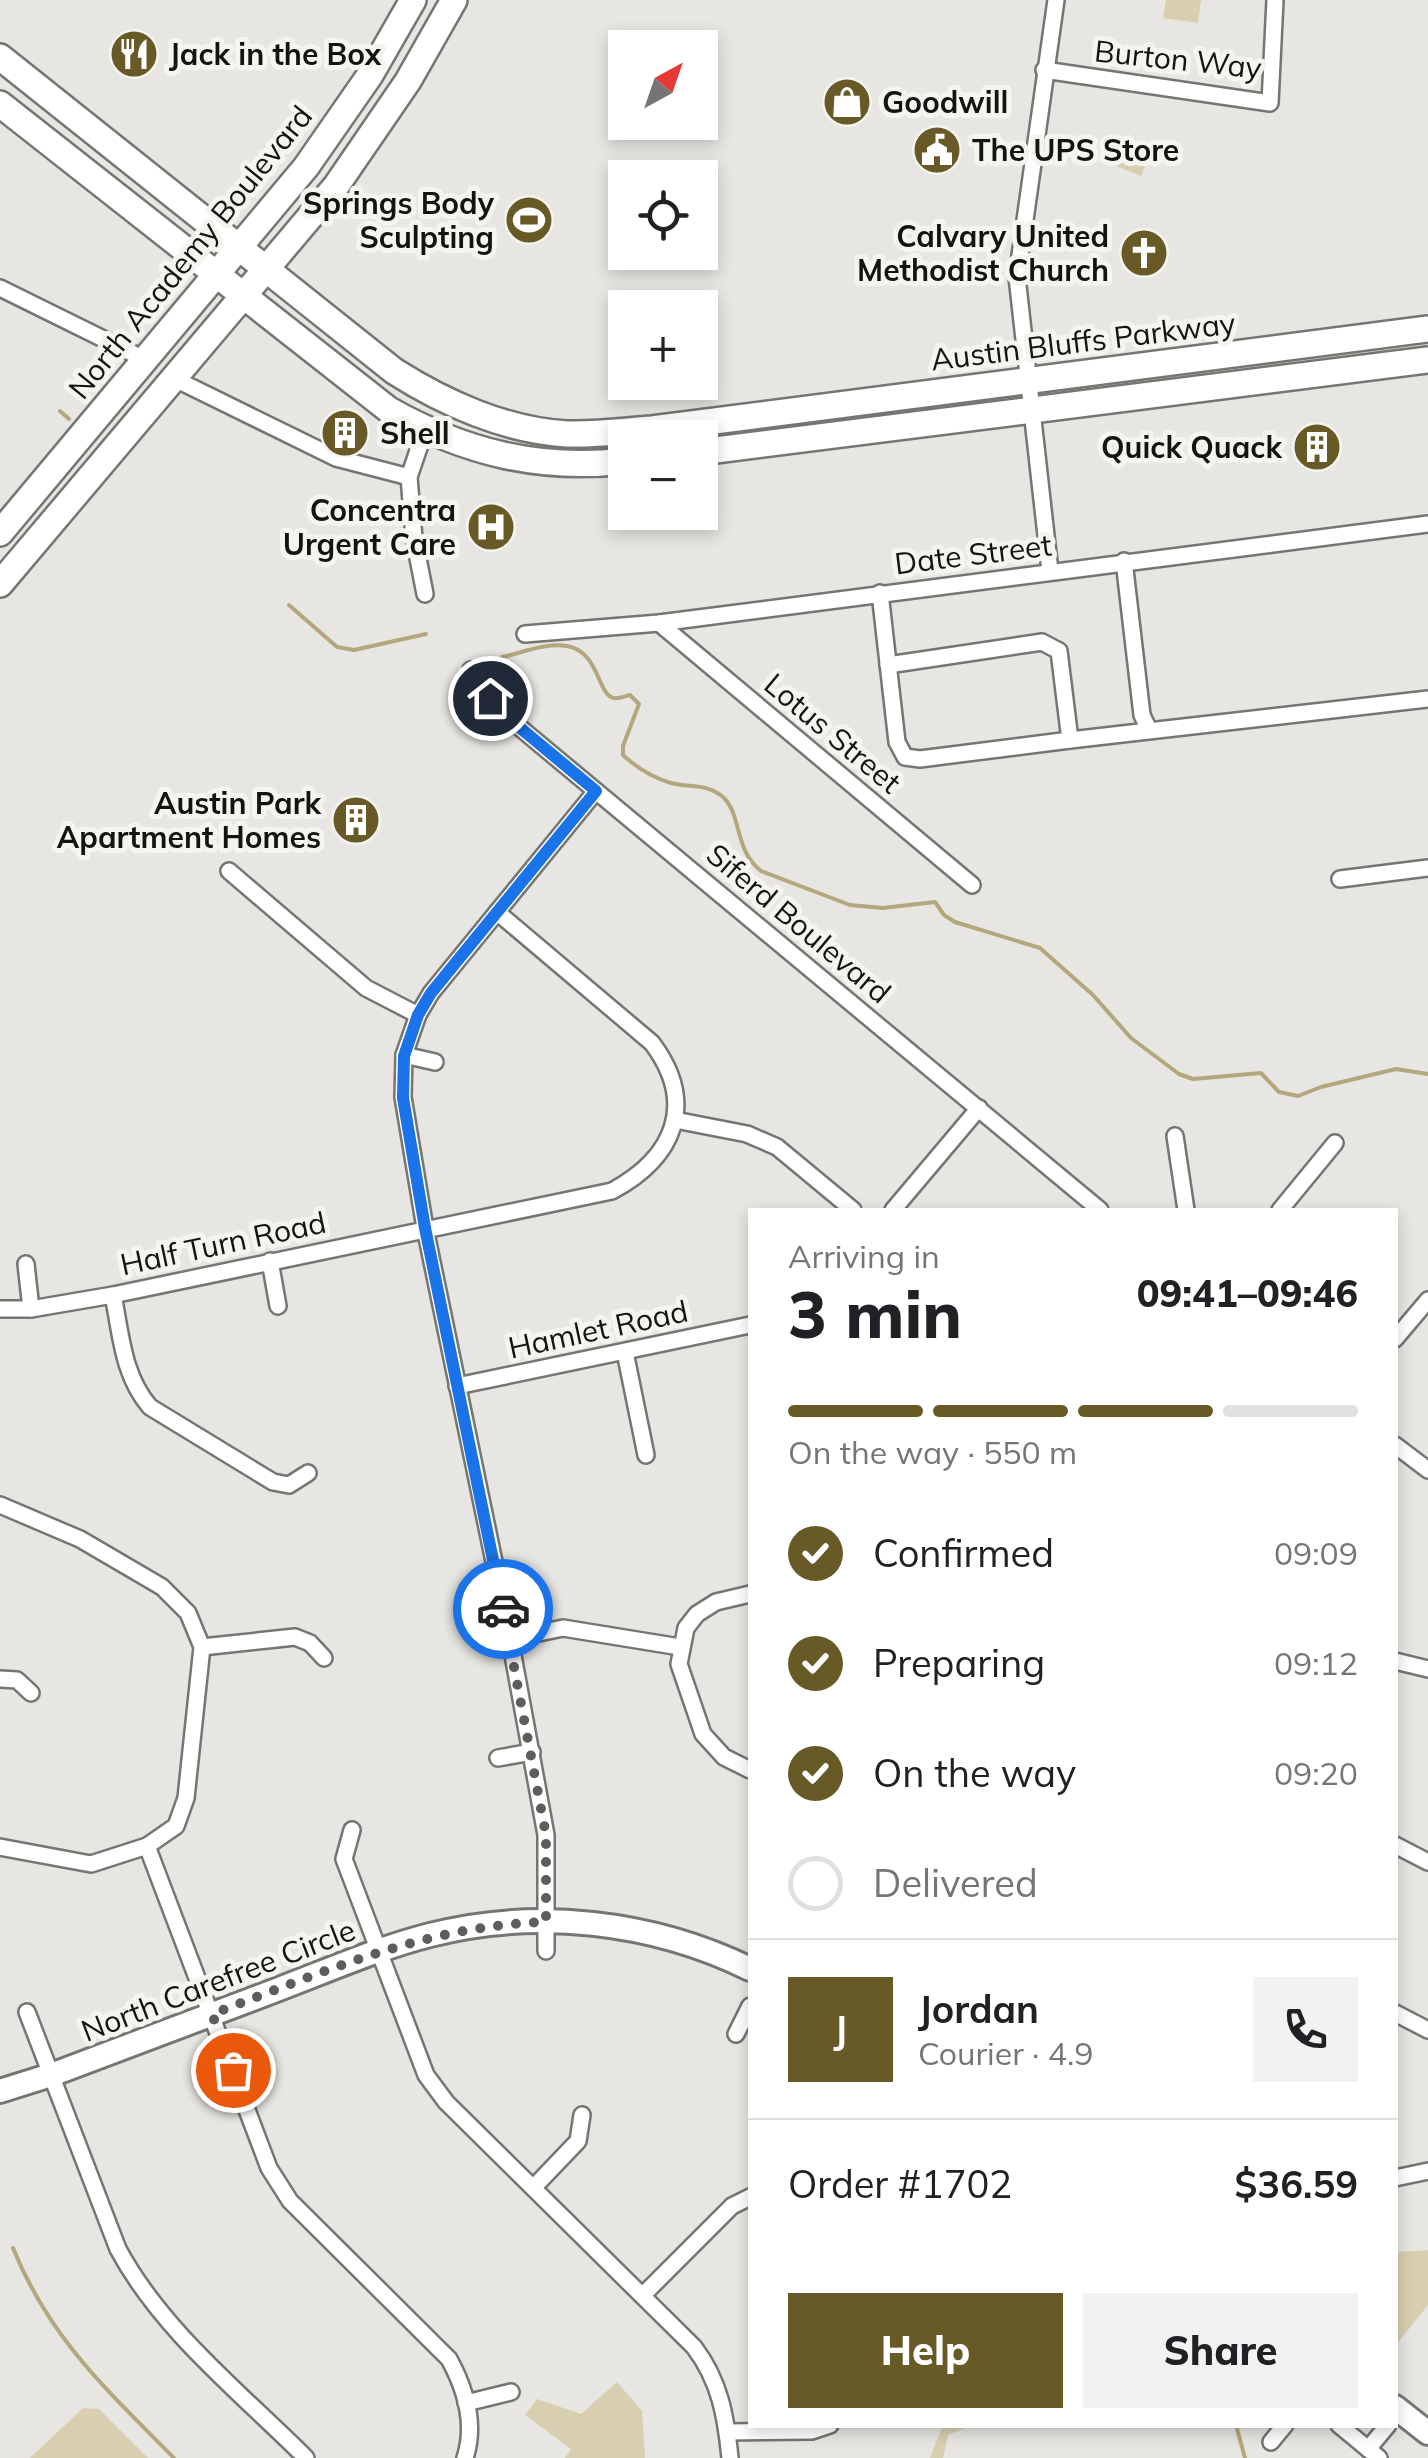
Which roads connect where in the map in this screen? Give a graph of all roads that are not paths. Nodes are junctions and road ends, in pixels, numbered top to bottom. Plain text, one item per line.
1 (413, 0) edge
2 (454, 0) edge
3 (1056, 0) edge
4 (1275, 0) edge
5 (0, 57) edge
6 (1044, 70) junction
7 (0, 104) edge
8 (240, 247) junction
9 (268, 269) junction
10 (216, 276) junction
11 (0, 288) edge
12 (245, 297) junction
13 (1428, 330) edge
14 (1399, 333) junction
15 (146, 360) junction
16 (1428, 360) edge
17 (1372, 367) junction
18 (175, 379) junction
19 (1028, 382) junction
20 (1032, 411) junction
21 (776, 413) junction
22 (425, 430) junction
23 (587, 434) junction
24 (752, 445) junction
25 (718, 450) edge
26 (608, 462) edge
27 (409, 477) junction
28 (1428, 524) edge
29 (0, 532) edge
30 (1124, 561) junction
31 (1050, 571) junction
32 (0, 584) edge
33 (425, 594) dead end
34 (880, 594) junction
35 (659, 622) junction
36 (525, 634) dead end
37 (888, 665) junction
38 (471, 670) dead end
39 (1428, 699) edge
40 (1150, 730) junction
41 (1070, 740) junction
42 (596, 791) junction
43 (1428, 868) edge
44 (228, 871) dead end
45 (1340, 879) dead end
46 (972, 885) dead end
47 (497, 912) junction
48 (418, 1015) junction
49 (404, 1056) junction
50 (435, 1062) dead end
51 (979, 1108) junction
52 (675, 1120) junction
53 (1175, 1136) dead end
54 (1335, 1142) dead end
55 (850, 1208) edge
56 (896, 1208) edge
57 (1098, 1208) edge
58 (1186, 1208) edge
59 (1282, 1208) edge
60 (425, 1228) junction
61 (270, 1262) junction
62 (26, 1264) dead end
63 (113, 1295) junction
64 (1428, 1300) edge
65 (278, 1306) dead end
66 (32, 1309) junction
67 (0, 1310) edge
68 (748, 1325) edge
69 (1398, 1335) edge
70 (625, 1352) junction
71 (457, 1386) junction
72 (1398, 1447) edge
73 (646, 1455) dead end
74 (1428, 1470) edge
75 (308, 1474) dead end
76 (0, 1505) edge
77 (498, 1582) junction
78 (468, 1589) dead end
79 (748, 1594) edge
80 (510, 1639) junction
81 (202, 1647) junction
82 (680, 1647) junction
83 (324, 1658) dead end
84 (1398, 1662) edge
85 (1428, 1669) edge
86 (0, 1679) edge
87 (31, 1693) dead end
88 (532, 1752) junction
89 (498, 1758) dead end
90 (748, 1769) edge
91 (352, 1830) dead end
92 (147, 1846) junction
93 (0, 1847) edge
94 (1398, 1847) edge
95 (1428, 1862) edge
96 (546, 1922) junction
97 (378, 1952) junction
98 (546, 1952) dead end
99 (748, 1968) edge
100 (748, 2010) edge
101 (27, 2012) dead end
102 (212, 2014) junction
103 (1398, 2015) edge
104 (1428, 2030) edge
105 (736, 2034) dead end
106 (51, 2075) junction
107 (0, 2090) edge
108 (582, 2115) dead end
109 (1428, 2170) edge
110 (1398, 2177) edge
111 (534, 2187) junction
112 (748, 2198) edge
113 (644, 2294) junction
114 (511, 2392) dead end
115 (466, 2402) junction
116 (1398, 2417) edge
117 (821, 2428) edge
118 (1283, 2428) edge
119 (1343, 2428) edge
120 (1388, 2428) edge
121 (728, 2432) junction
122 (1428, 2433) edge
123 (1271, 2442) dead end
124 (466, 2452) edge
125 (1374, 2454) edge
126 (306, 2458) edge
127 (730, 2458) edge

1 - 8 main road, North Academy Boulevard
2 - 9 main road
3 - 6 street
4 - 6 street, Burton Way
5 - 8 main road, Austin Bluffs Parkway
6 - 19 street
7 - 10 main road
8 - 9 main road, Austin Bluffs Parkway
8 - 10 main road, North Academy Boulevard
9 - 12 main road
9 - 23 main road, Austin Bluffs Parkway
10 - 12 main road
10 - 15 main road, North Academy Boulevard
11 - 15 street
12 - 18 main road
12 - 22 main road
13 - 14 main road, Austin Bluffs Parkway
14 - 17 main road
14 - 19 main road, Austin Bluffs Parkway
15 - 29 main road, North Academy Boulevard
16 - 17 main road, Austin Bluffs Parkway
17 - 20 main road, Austin Bluffs Parkway
18 - 27 street
18 - 32 main road
19 - 20 street
19 - 21 main road, Austin Bluffs Parkway
20 - 24 main road, Austin Bluffs Parkway
20 - 31 street
21 - 23 main road, Austin Bluffs Parkway
21 - 24 main road
22 - 23 main road
22 - 26 main road
22 - 27 street
24 - 25 main road, Austin Bluffs Parkway
27 - 33 street
28 - 30 street, Date Street
30 - 31 street, Date Street
30 - 40 street
31 - 34 street, Date Street
34 - 35 street, Date Street
34 - 37 street
35 - 36 street, Date Street
35 - 46 street, Lotus Street
37 - 41 street
37 - 41 street
38 - 42 street, Siferd Boulevard
39 - 40 street
40 - 41 street
42 - 47 street
42 - 51 street, Siferd Boulevard
43 - 45 street
44 - 48 street
47 - 48 street
47 - 52 street
48 - 49 street
49 - 50 street
49 - 60 street
51 - 56 street
51 - 57 street, Siferd Boulevard
52 - 55 street
52 - 60 street, Half Turn Road
53 - 58 street
54 - 59 street
60 - 61 street, Half Turn Road
60 - 71 street
61 - 63 street, Half Turn Road
61 - 65 street
62 - 66 street
63 - 66 street, Half Turn Road
63 - 75 street
64 - 69 street
66 - 67 street, Half Turn Road
68 - 70 street, Hamlet Road
70 - 71 street, Hamlet Road
70 - 73 street
71 - 77 street
72 - 74 street
76 - 81 street
77 - 78 street
77 - 80 street
79 - 82 street
80 - 82 street
80 - 88 street
81 - 83 street
81 - 92 street
82 - 90 street
84 - 85 street
86 - 87 street
88 - 89 street
88 - 96 street
91 - 97 street
92 - 93 street
92 - 102 street
94 - 95 street
96 - 97 main road, North Carefree Circle
96 - 98 street
96 - 99 main road, North Carefree Circle
97 - 102 main road, North Carefree Circle
97 - 111 street
100 - 105 street
101 - 106 street
102 - 106 main road, North Carefree Circle
102 - 115 street
103 - 104 street
106 - 107 main road, North Carefree Circle
106 - 126 street
108 - 111 street
109 - 110 street
111 - 113 street
112 - 113 street
113 - 121 street
114 - 115 street
115 - 124 street
116 - 122 main road
117 - 121 street
118 - 123 street
119 - 125 street
120 - 125 street
121 - 127 street

